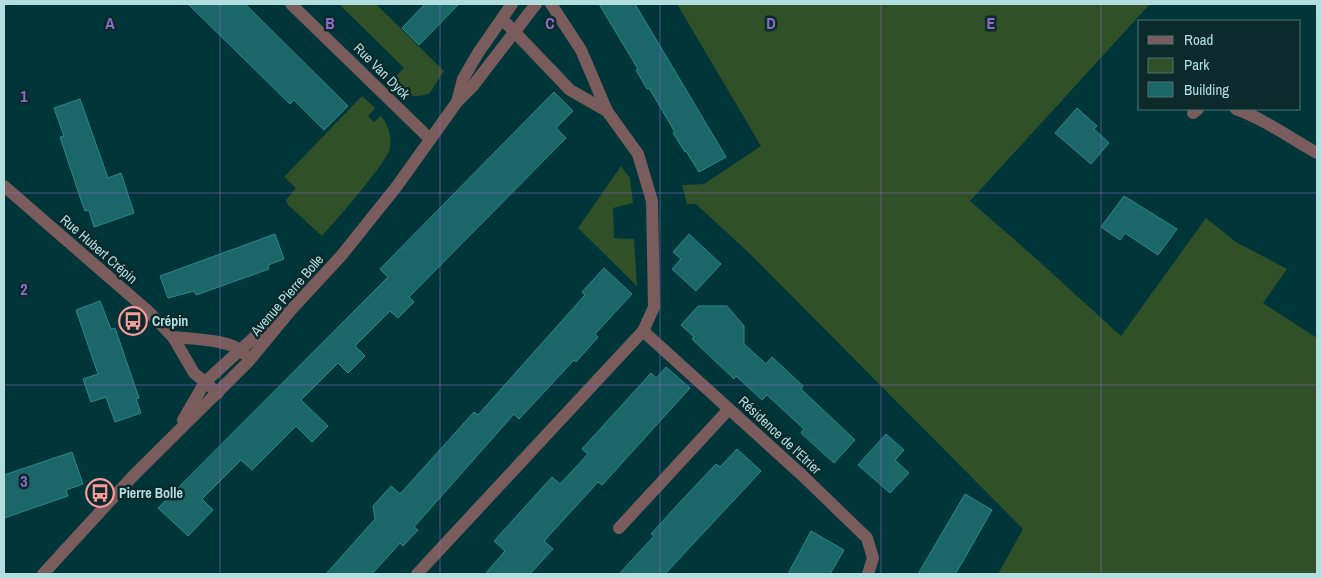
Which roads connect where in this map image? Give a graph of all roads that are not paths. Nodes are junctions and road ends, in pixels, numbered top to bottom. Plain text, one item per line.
1 (291, 4) edge
2 (512, 4) edge
3 (536, 4) edge
4 (550, 4) edge
5 (502, 18) junction
6 (514, 32) junction
7 (457, 102) junction
8 (1239, 110) edge
9 (607, 111) junction
10 (430, 139) junction
11 (1317, 153) edge
12 (4, 186) edge
13 (291, 310) junction
14 (643, 331) junction
15 (173, 337) junction
16 (240, 350) junction
17 (249, 362) junction
18 (205, 382) junction
19 (218, 393) junction
20 (729, 409) junction
21 (177, 431) junction
22 (619, 528) dead end
23 (43, 574) edge
24 (416, 574) edge
25 (868, 574) edge

1 - 10 street, Rue Van Dyck
2 - 5 street, Avenue Pierre Bolle
3 - 6 street
4 - 9 street
5 - 6 street
5 - 7 street, Avenue Pierre Bolle
6 - 7 street
6 - 9 street
7 - 10 street, Avenue Pierre Bolle
8 - 11 street
9 - 14 street
10 - 13 street, Avenue Pierre Bolle
12 - 15 street, Rue Hubert Crépin
13 - 16 street
13 - 17 street, Avenue Pierre Bolle
14 - 20 street, Résidence de l'Etrier
14 - 24 street
15 - 16 street
15 - 18 street, Rue Hubert Crépin
16 - 17 street
16 - 18 street
17 - 19 street, Avenue Pierre Bolle
18 - 19 street, Rue Hubert Crépin
18 - 21 street
19 - 21 street, Avenue Pierre Bolle
20 - 22 street
20 - 25 street, Résidence de l'Etrier
21 - 23 street, Avenue Pierre Bolle

